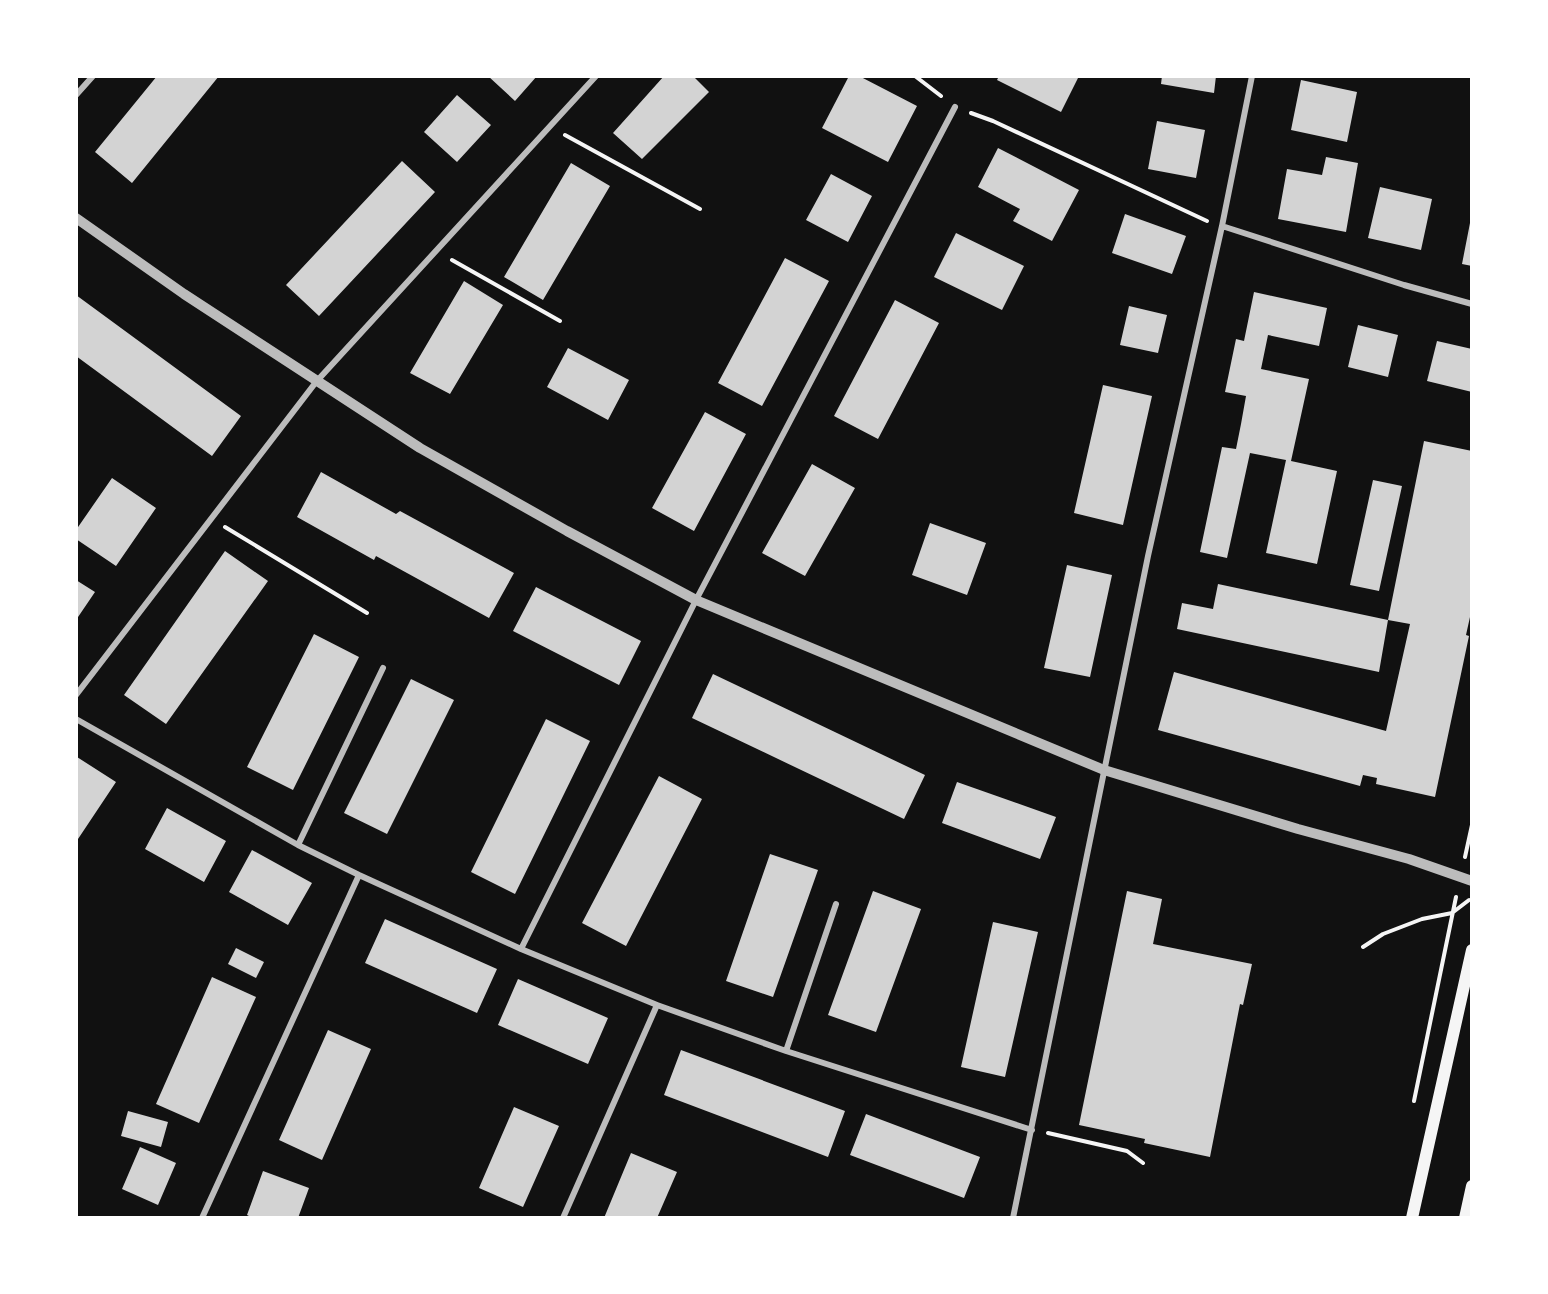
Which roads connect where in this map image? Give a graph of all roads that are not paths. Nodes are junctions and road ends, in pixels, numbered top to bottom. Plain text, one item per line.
1 (93, 76) edge
2 (596, 76) edge
3 (1252, 76) edge
4 (76, 95) edge
5 (955, 106) road end
6 (76, 218) edge
7 (1222, 226) junction
8 (1472, 304) edge
9 (316, 382) junction
10 (696, 600) junction
11 (383, 668) dead end
12 (76, 695) edge
13 (76, 719) edge
14 (1104, 770) junction
15 (298, 845) junction
16 (359, 875) junction
17 (1466, 879) edge
18 (836, 904) dead end
19 (521, 949) junction
20 (1472, 950) edge
21 (657, 1005) junction
22 (786, 1051) junction
23 (1032, 1130) junction
24 (1472, 1186) edge
25 (202, 1218) edge
26 (563, 1218) edge
27 (1013, 1218) edge
28 (1412, 1218) edge
29 (1465, 1218) edge

1 - 4 street
2 - 9 street
3 - 7 street
5 - 10 street
6 - 9 street
7 - 8 street
7 - 14 street
9 - 10 street
9 - 12 street
10 - 14 street
10 - 19 street
11 - 15 street
13 - 15 street
14 - 17 street
14 - 23 street
15 - 16 street
16 - 19 street
16 - 25 street
18 - 22 street
19 - 21 street
20 - 28 main road
21 - 22 street
21 - 26 street
22 - 23 street
23 - 27 street
24 - 29 main road

